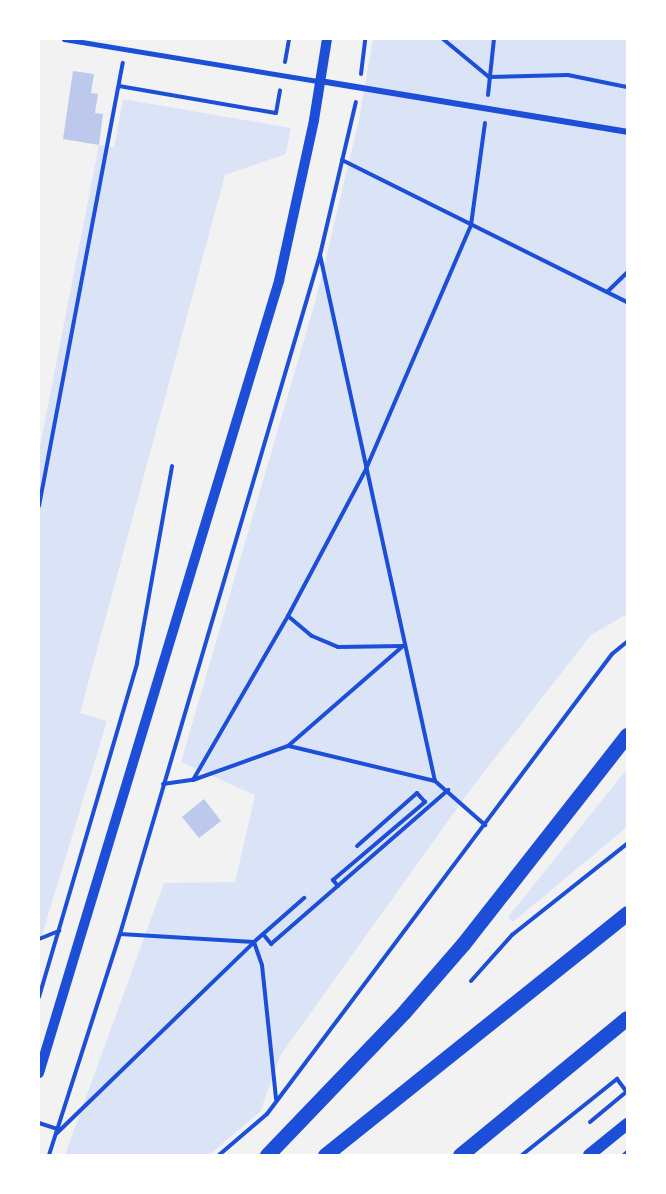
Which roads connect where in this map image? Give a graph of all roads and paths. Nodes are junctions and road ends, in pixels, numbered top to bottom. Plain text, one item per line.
1 (64, 39) edge
2 (289, 39) edge
3 (327, 39) edge
4 (365, 39) edge
5 (443, 39) edge
6 (494, 39) edge
7 (126, 47) junction
8 (283, 74) junction
9 (489, 77) junction
10 (320, 81) junction
11 (119, 86) junction
12 (360, 86) junction
13 (627, 87) edge
14 (487, 109) junction
15 (627, 132) edge
16 (342, 160) junction
17 (471, 225) junction
18 (320, 255) junction
19 (627, 273) edge
20 (607, 292) junction
21 (627, 302) edge
22 (172, 466) dead end
23 (366, 469) junction
24 (39, 506) edge
25 (288, 616) junction
26 (627, 642) edge
27 (403, 646) junction
28 (627, 735) edge
29 (288, 746) junction
30 (193, 780) junction
31 (435, 781) junction
32 (163, 784) junction
33 (448, 790) junction
34 (485, 825) junction
35 (627, 844) edge
36 (357, 846) dead end
37 (339, 886) junction
38 (304, 898) dead end
39 (627, 913) edge
40 (60, 930) junction
41 (120, 934) junction
42 (263, 934) junction
43 (39, 939) edge
44 (254, 942) junction
45 (471, 981) dead end
46 (39, 997) edge
47 (627, 1018) edge
48 (39, 1073) edge
49 (627, 1091) edge
50 (276, 1100) junction
51 (590, 1122) dead end
52 (39, 1123) edge
53 (627, 1124) edge
54 (57, 1129) junction
55 (55, 1134) junction
56 (49, 1155) edge
57 (219, 1155) edge
58 (267, 1155) edge
59 (326, 1155) edge
60 (460, 1155) edge
61 (522, 1155) edge
62 (589, 1155) edge

1 - 7 lane
2 - 8 path
3 - 10 street
4 - 12 path
5 - 9 path
6 - 9 path
7 - 8 lane
7 - 11 path
8 - 10 lane
8 - 11 path
9 - 13 path
9 - 14 path
10 - 12 street
10 - 48 street
11 - 24 path
12 - 14 street
12 - 16 path
14 - 15 street
14 - 17 path
16 - 17 path
16 - 18 path
17 - 20 path
17 - 23 path
18 - 23 path
18 - 32 path
19 - 20 path
20 - 21 path
22 - 40 path
23 - 25 path
23 - 27 path
25 - 27 path
25 - 30 path
26 - 34 path
27 - 29 path
27 - 31 path
28 - 58 main road
29 - 30 path
29 - 31 path
30 - 32 path
31 - 33 path
32 - 41 path
33 - 34 path
33 - 37 path
34 - 50 path
35 - 45 path
36 - 37 path
37 - 42 path
38 - 42 path
39 - 59 main road
40 - 43 path
40 - 46 path
41 - 44 path
41 - 54 path
42 - 44 path
44 - 50 path
44 - 55 path
47 - 60 main road
49 - 51 path
49 - 61 path
50 - 57 path
52 - 54 path
53 - 62 main road
54 - 55 path
55 - 56 path

